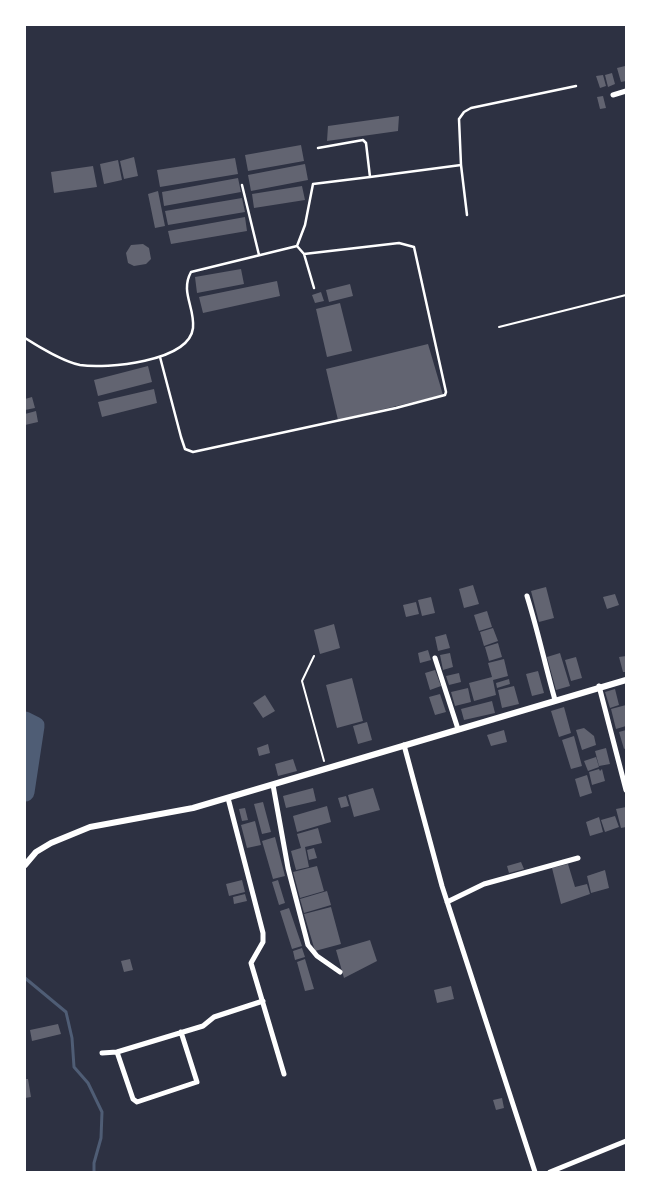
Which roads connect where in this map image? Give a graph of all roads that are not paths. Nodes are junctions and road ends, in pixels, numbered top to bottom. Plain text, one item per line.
1 (576, 86) dead end
2 (626, 91) edge
3 (613, 94) dead end
4 (318, 148) dead end
5 (461, 165) junction
6 (370, 177) junction
7 (242, 185) dead end
8 (467, 215) dead end
9 (297, 246) junction
10 (304, 254) junction
11 (259, 255) junction
12 (314, 288) dead end
13 (25, 338) edge
14 (160, 357) junction
15 (527, 596) dead end
16 (435, 658) dead end
17 (626, 680) edge
18 (599, 686) junction
19 (555, 700) junction
20 (458, 729) junction
21 (404, 744) junction
22 (273, 785) junction
23 (626, 790) edge
24 (228, 798) junction
25 (578, 858) dead end
26 (25, 865) edge
27 (447, 902) junction
28 (340, 972) dead end
29 (263, 1001) junction
30 (182, 1032) junction
31 (117, 1052) junction
32 (102, 1053) dead end
33 (284, 1074) dead end
34 (626, 1141) edge
35 (535, 1172) edge
36 (550, 1172) edge

1 - 5 lane
2 - 3 street
4 - 6 lane
5 - 6 lane
5 - 8 lane
6 - 9 lane
7 - 11 lane
9 - 10 lane
9 - 11 lane
10 - 12 lane
10 - 14 lane
11 - 14 lane
13 - 14 lane
15 - 19 street
16 - 20 street
17 - 18 street
18 - 19 street
18 - 23 street
19 - 20 street
20 - 21 street
21 - 22 street
21 - 27 street
22 - 24 street
22 - 28 street
24 - 26 street
24 - 29 street
25 - 27 street
27 - 35 street
29 - 30 street
29 - 33 street
30 - 31 street
30 - 31 street
31 - 32 street
34 - 36 street

